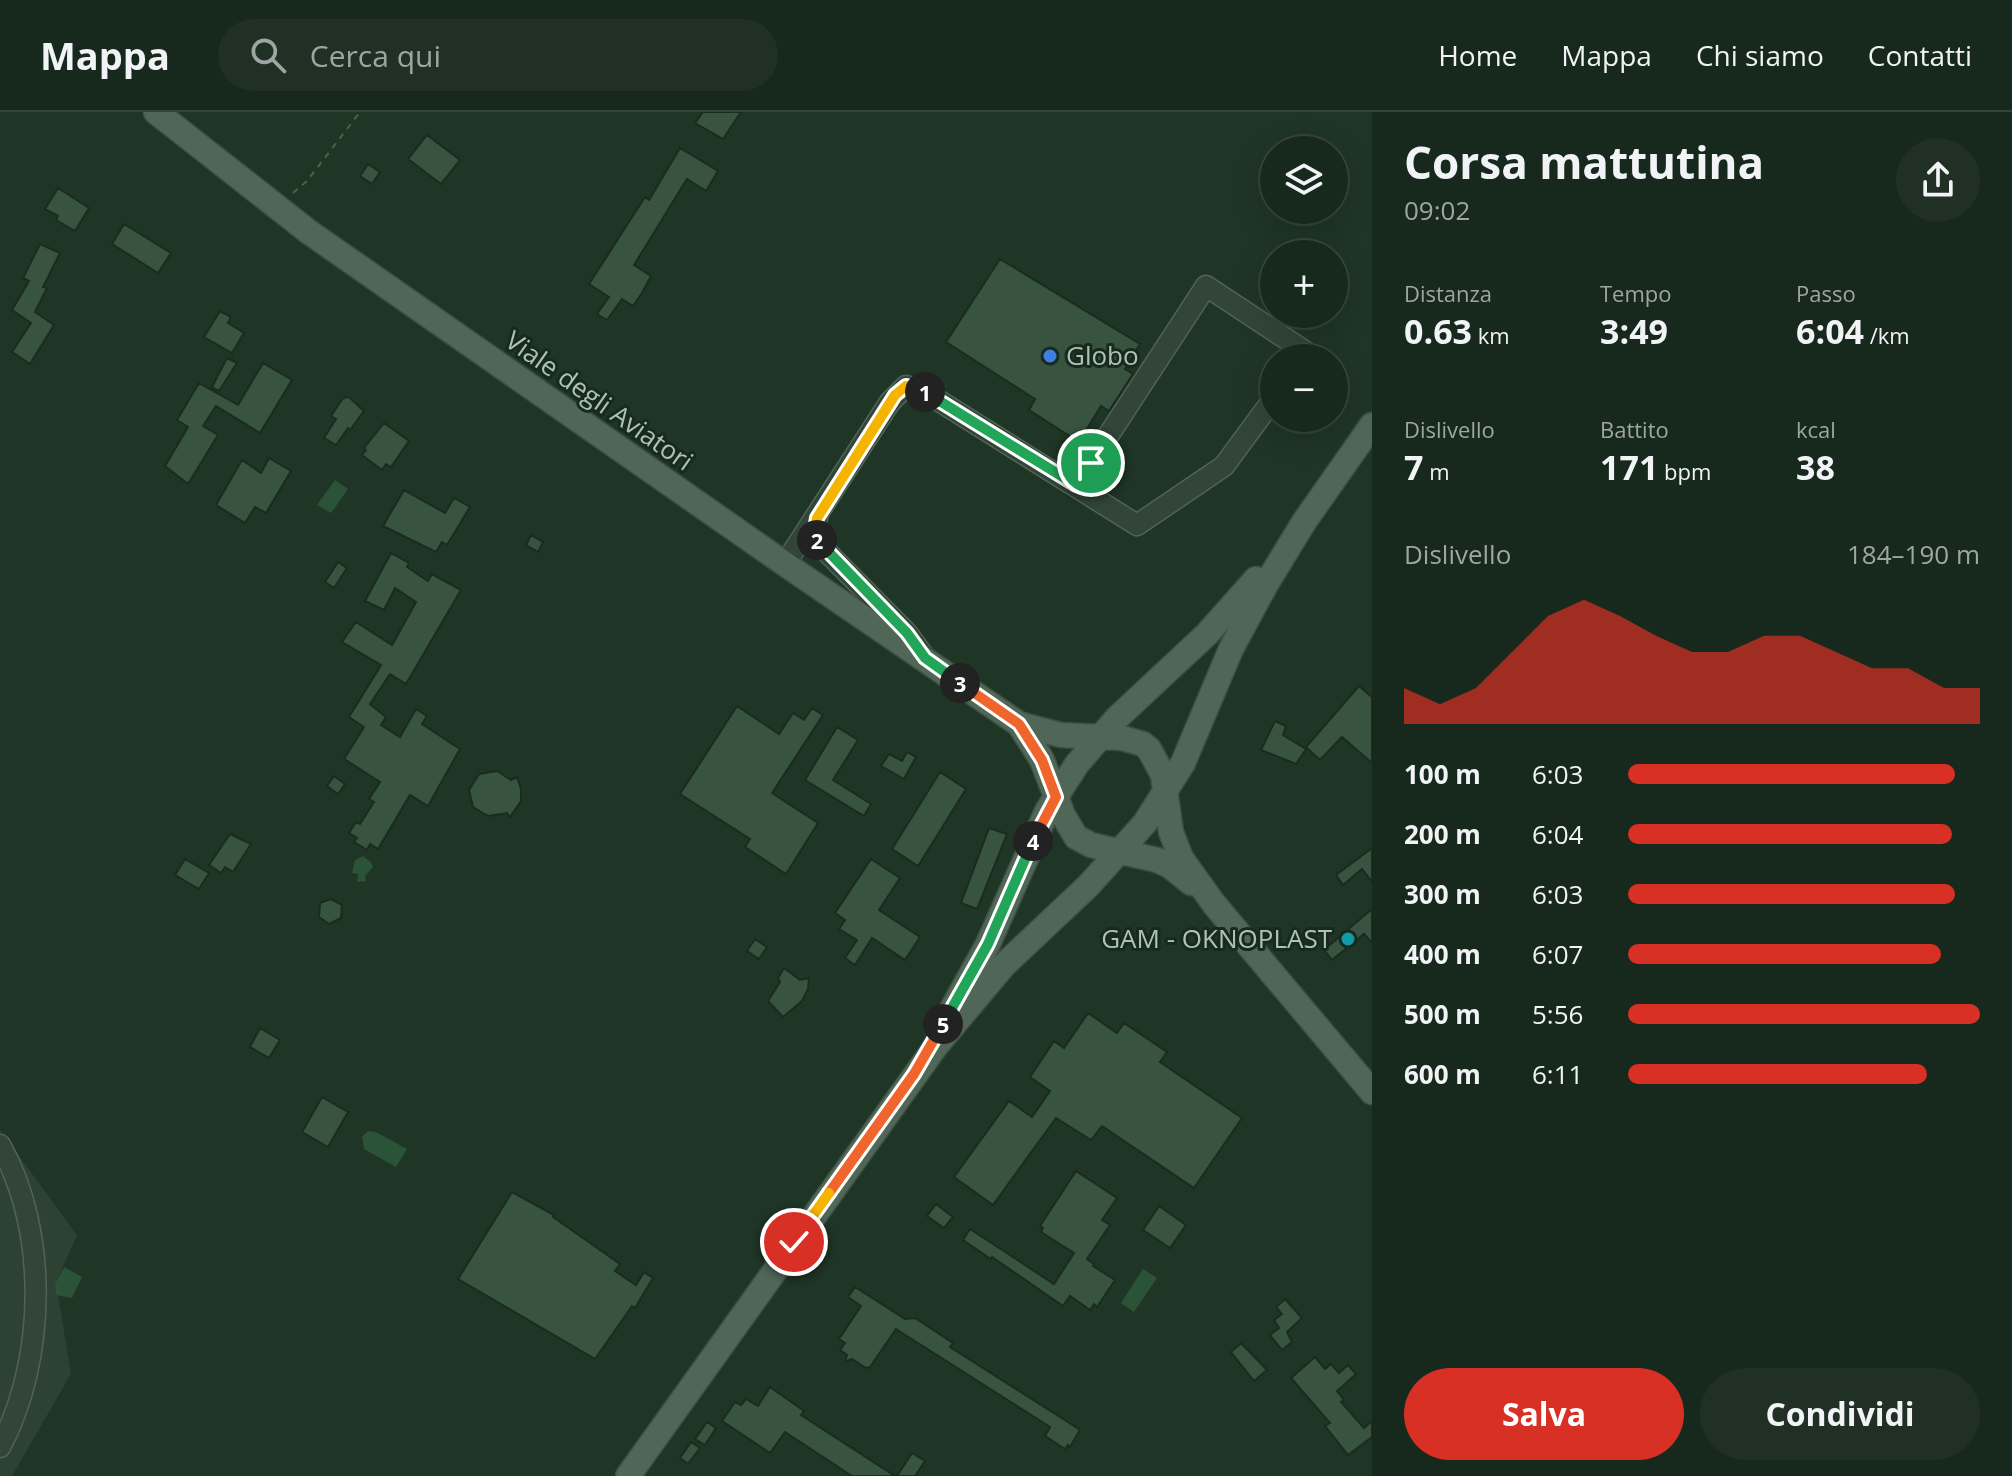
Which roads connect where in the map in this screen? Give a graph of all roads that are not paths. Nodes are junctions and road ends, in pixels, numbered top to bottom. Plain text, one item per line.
1 (156, 112) edge
2 (1288, 344) edge
3 (1260, 417) edge
4 (1372, 425) edge
5 (1076, 485) junction
6 (817, 518) junction
7 (1304, 522) junction
8 (785, 564) junction
9 (925, 658) junction
10 (1019, 724) junction
11 (1100, 736) junction
12 (1166, 792) junction
13 (1056, 797) junction
14 (1120, 852) junction
15 (1214, 904) junction
16 (914, 1074) junction
17 (1372, 1092) edge
18 (0, 1145) edge
19 (0, 1447) edge
20 (628, 1476) edge

1 - 8 main road, Viale degli Aviatori
2 - 5 street
3 - 5 street
4 - 7 main road
5 - 6 street
6 - 8 street
6 - 9 street
7 - 11 main road
7 - 12 main road
8 - 9 main road, Viale degli Aviatori
9 - 10 main road, Viale degli Aviatori
10 - 11 main road, Viale degli Aviatori
10 - 13 main road, Viale degli Aviatori
11 - 12 main road
11 - 13 main road
12 - 14 main road
12 - 15 main road
13 - 14 main road
13 - 16 main road
14 - 15 main road
14 - 16 main road
15 - 17 main road
16 - 20 main road
18 - 19 street

